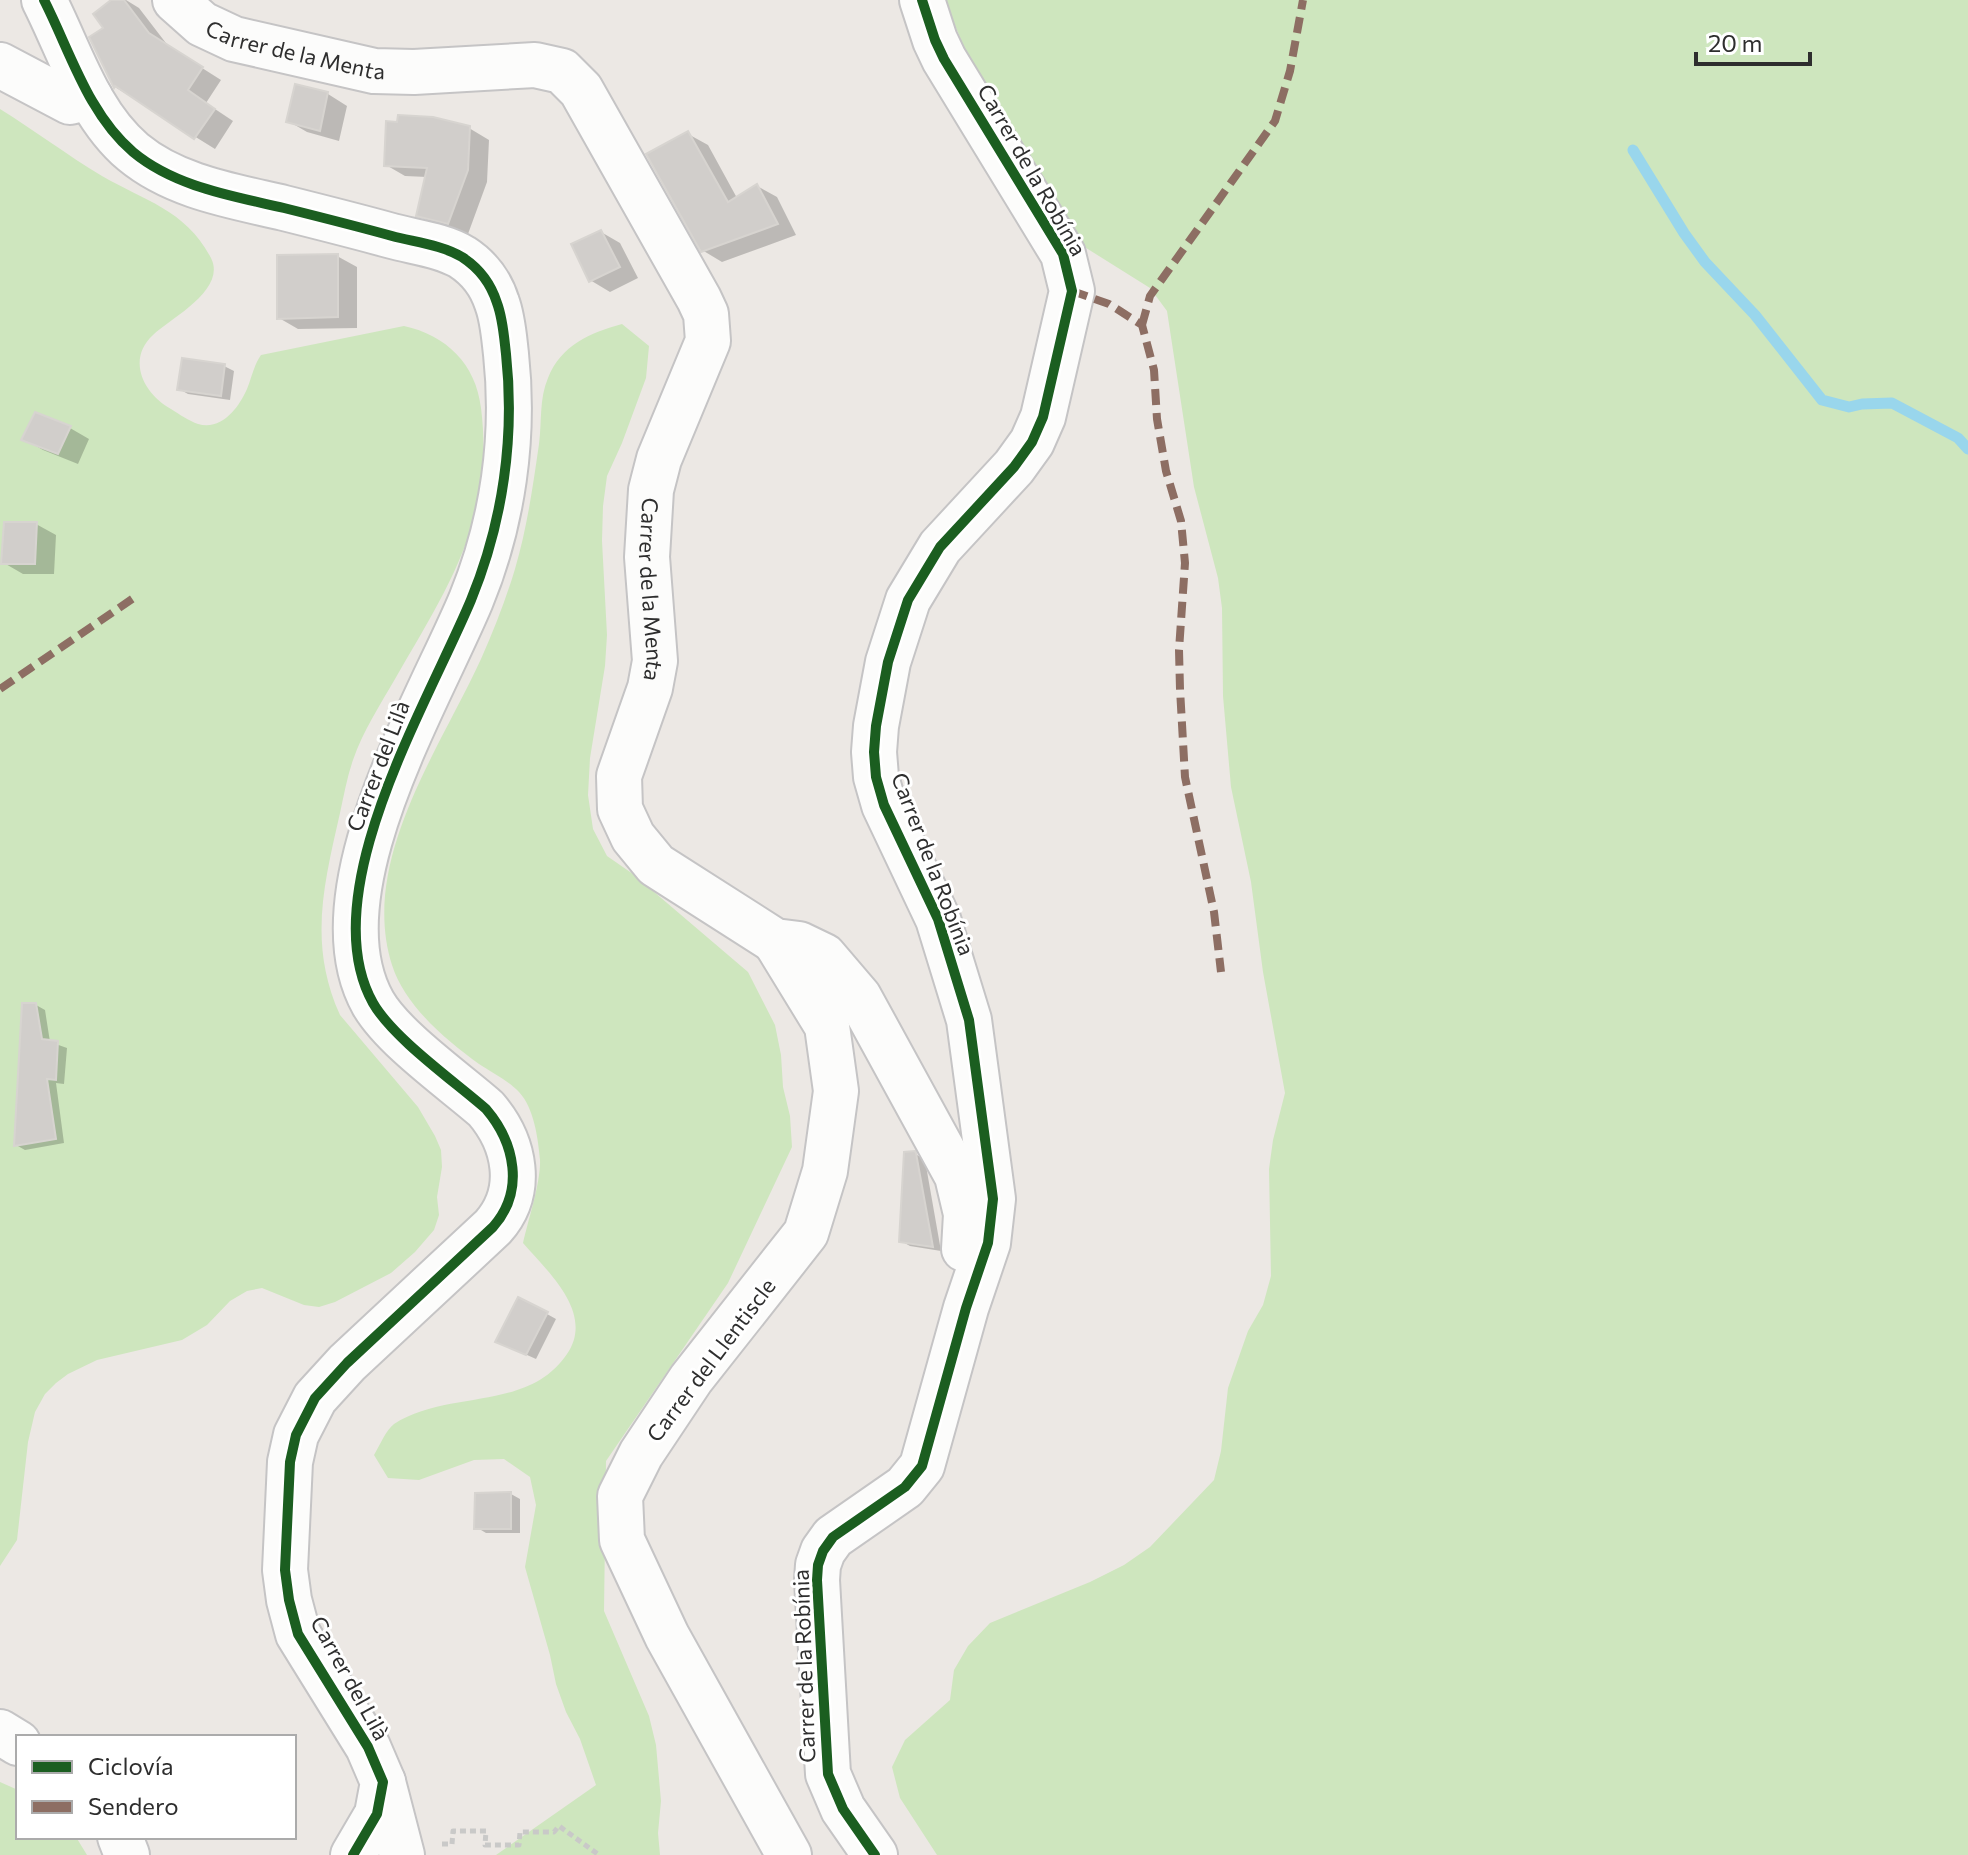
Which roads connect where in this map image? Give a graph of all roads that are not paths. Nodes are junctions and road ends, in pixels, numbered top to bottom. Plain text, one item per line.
1 (44, 0) edge
2 (175, 0) edge
3 (922, 0) edge
4 (0, 65) edge
5 (90, 97) junction
6 (775, 941) junction
7 (966, 1308) junction
8 (383, 1782) junction
9 (420, 1849) edge
10 (353, 1855) edge
11 (789, 1855) edge
12 (875, 1855) edge

1 - 5 street, Carrer del Lilà
2 - 6 street, Carrer de la Menta
3 - 7 street, Carrer de la Robínia
4 - 5 street
5 - 8 street, Carrer del Lilà
6 - 7 street, Carrer de la Menta
6 - 11 street, Carrer del Llentiscle
7 - 12 street, Carrer de la Robínia
8 - 9 street, Carrer del Lilà
8 - 10 street

